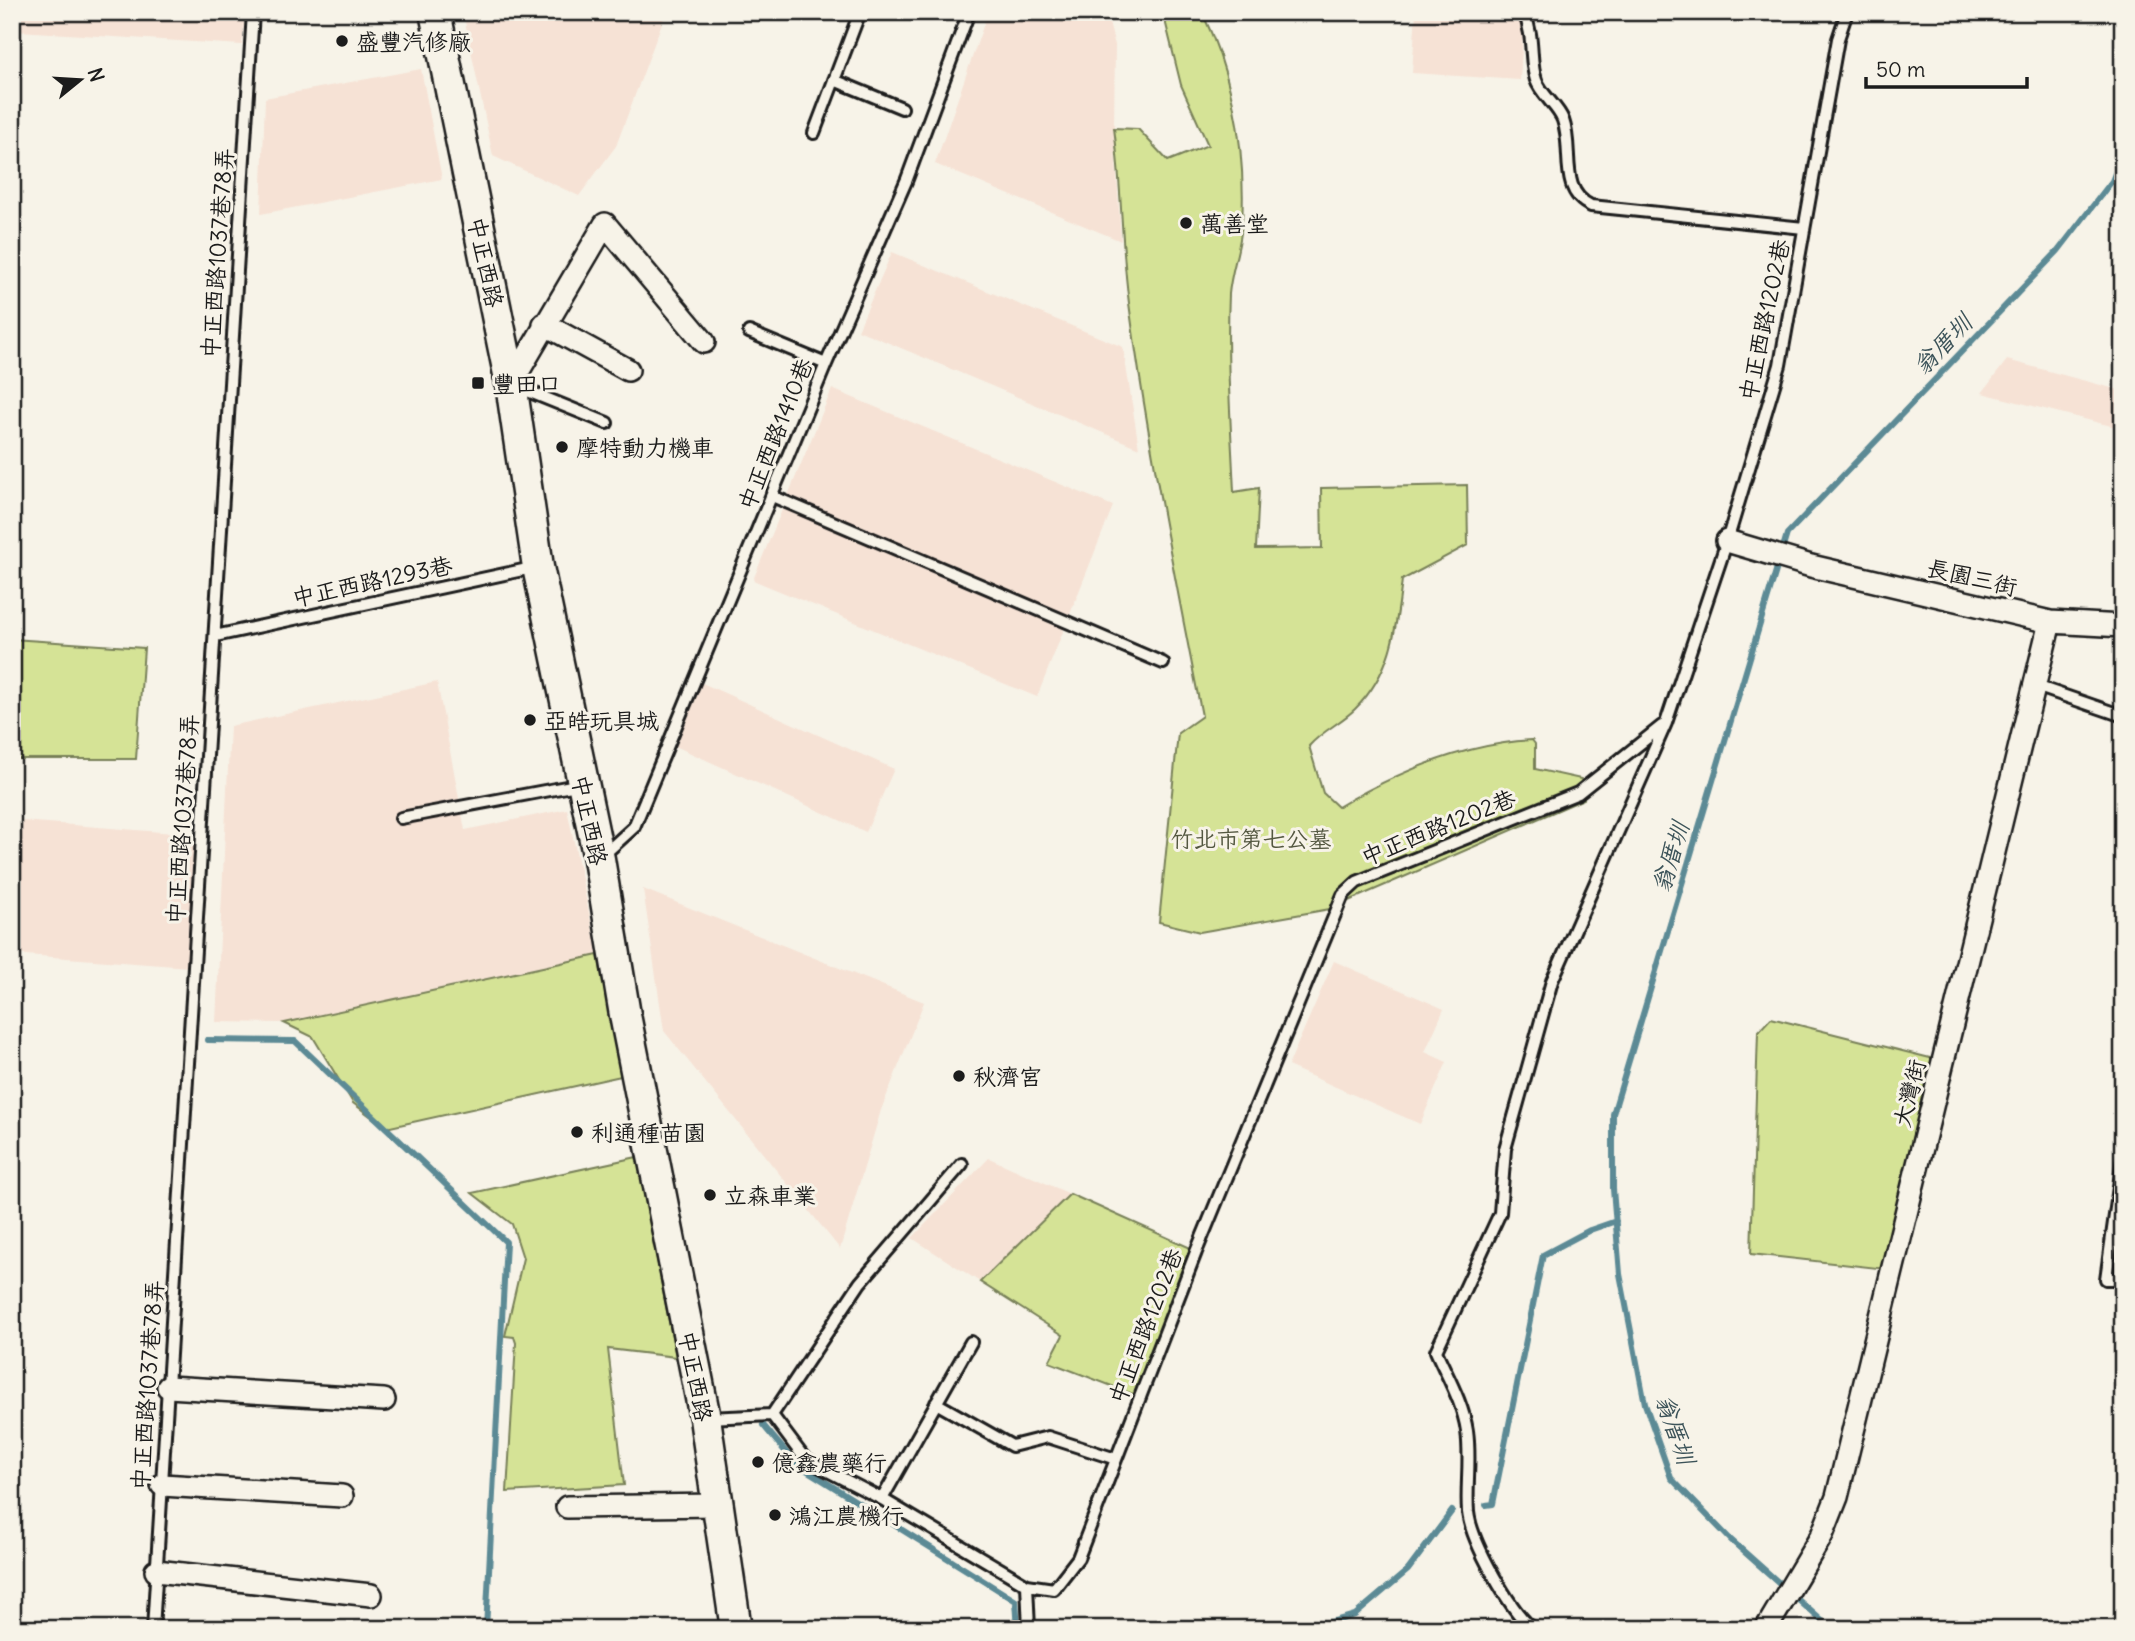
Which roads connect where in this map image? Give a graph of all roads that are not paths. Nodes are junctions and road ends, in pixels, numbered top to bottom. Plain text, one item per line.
1 (253, 12) edge
2 (435, 12) edge
3 (860, 12) edge
4 (969, 12) edge
5 (1524, 12) edge
6 (1847, 12) edge
7 (834, 80) junction
8 (902, 108) dead end
9 (814, 133) dead end
10 (1804, 228) junction
11 (544, 324) junction
12 (749, 332) dead end
13 (704, 342) dead end
14 (827, 364) junction
15 (628, 370) dead end
16 (511, 384) junction
17 (607, 422) dead end
18 (772, 496) junction
19 (1727, 541) junction
20 (538, 567) junction
21 (2050, 622) junction
22 (2123, 626) edge
23 (215, 636) junction
24 (1163, 663) dead end
25 (2036, 686) junction
26 (2123, 716) edge
27 (1665, 723) junction
28 (582, 784) junction
29 (401, 818) dead end
30 (599, 859) junction
31 (2123, 1158) edge
32 (962, 1164) dead end
33 (2123, 1279) edge
34 (971, 1342) dead end
35 (168, 1387) junction
36 (384, 1400) dead end
37 (936, 1403) junction
38 (772, 1415) junction
39 (705, 1419) junction
40 (1116, 1459) junction
41 (162, 1485) junction
42 (342, 1496) dead end
43 (882, 1499) junction
44 (718, 1505) junction
45 (567, 1507) dead end
46 (156, 1571) junction
47 (1027, 1585) junction
48 (371, 1595) dead end
49 (1770, 1622) edge
50 (152, 1629) edge
51 (736, 1629) edge
52 (1029, 1629) edge
53 (1533, 1629) edge

1 - 23 lane, 中正西路1037巷78弄
2 - 16 main road, 中正西路
3 - 7 lane
4 - 14 lane, 中正西路1410巷
5 - 10 lane
6 - 10 lane, 中正西路1202巷
7 - 8 lane
7 - 9 lane
10 - 19 lane, 中正西路1202巷
11 - 13 street
11 - 15 street
11 - 16 street
12 - 14 lane
14 - 18 lane, 中正西路1410巷
16 - 17 lane
16 - 20 main road, 中正西路
18 - 24 lane
18 - 30 lane, 中正西路1410巷
19 - 21 street, 長園三街
19 - 27 lane, 中正西路1202巷
20 - 23 lane, 中正西路1293巷
20 - 28 main road, 中正西路
21 - 22 street, 長園三街
21 - 25 street, 大灣街
23 - 35 lane, 中正西路1037巷78弄
25 - 26 lane
25 - 49 street, 大灣街
27 - 40 lane, 中正西路1202巷
27 - 53 lane
28 - 29 lane
28 - 30 main road, 中正西路
30 - 39 main road, 中正西路
31 - 33 lane
32 - 38 lane
34 - 37 lane
35 - 36 street
35 - 41 lane, 中正西路1037巷78弄
37 - 40 lane
37 - 43 lane
38 - 39 lane
38 - 43 lane
39 - 44 main road, 中正西路
40 - 47 lane, 中正西路1202巷
41 - 42 street
41 - 46 lane, 中正西路1037巷78弄
43 - 47 lane
44 - 45 street
44 - 51 main road, 中正西路
46 - 48 street
46 - 50 lane, 中正西路1037巷78弄
47 - 52 lane

